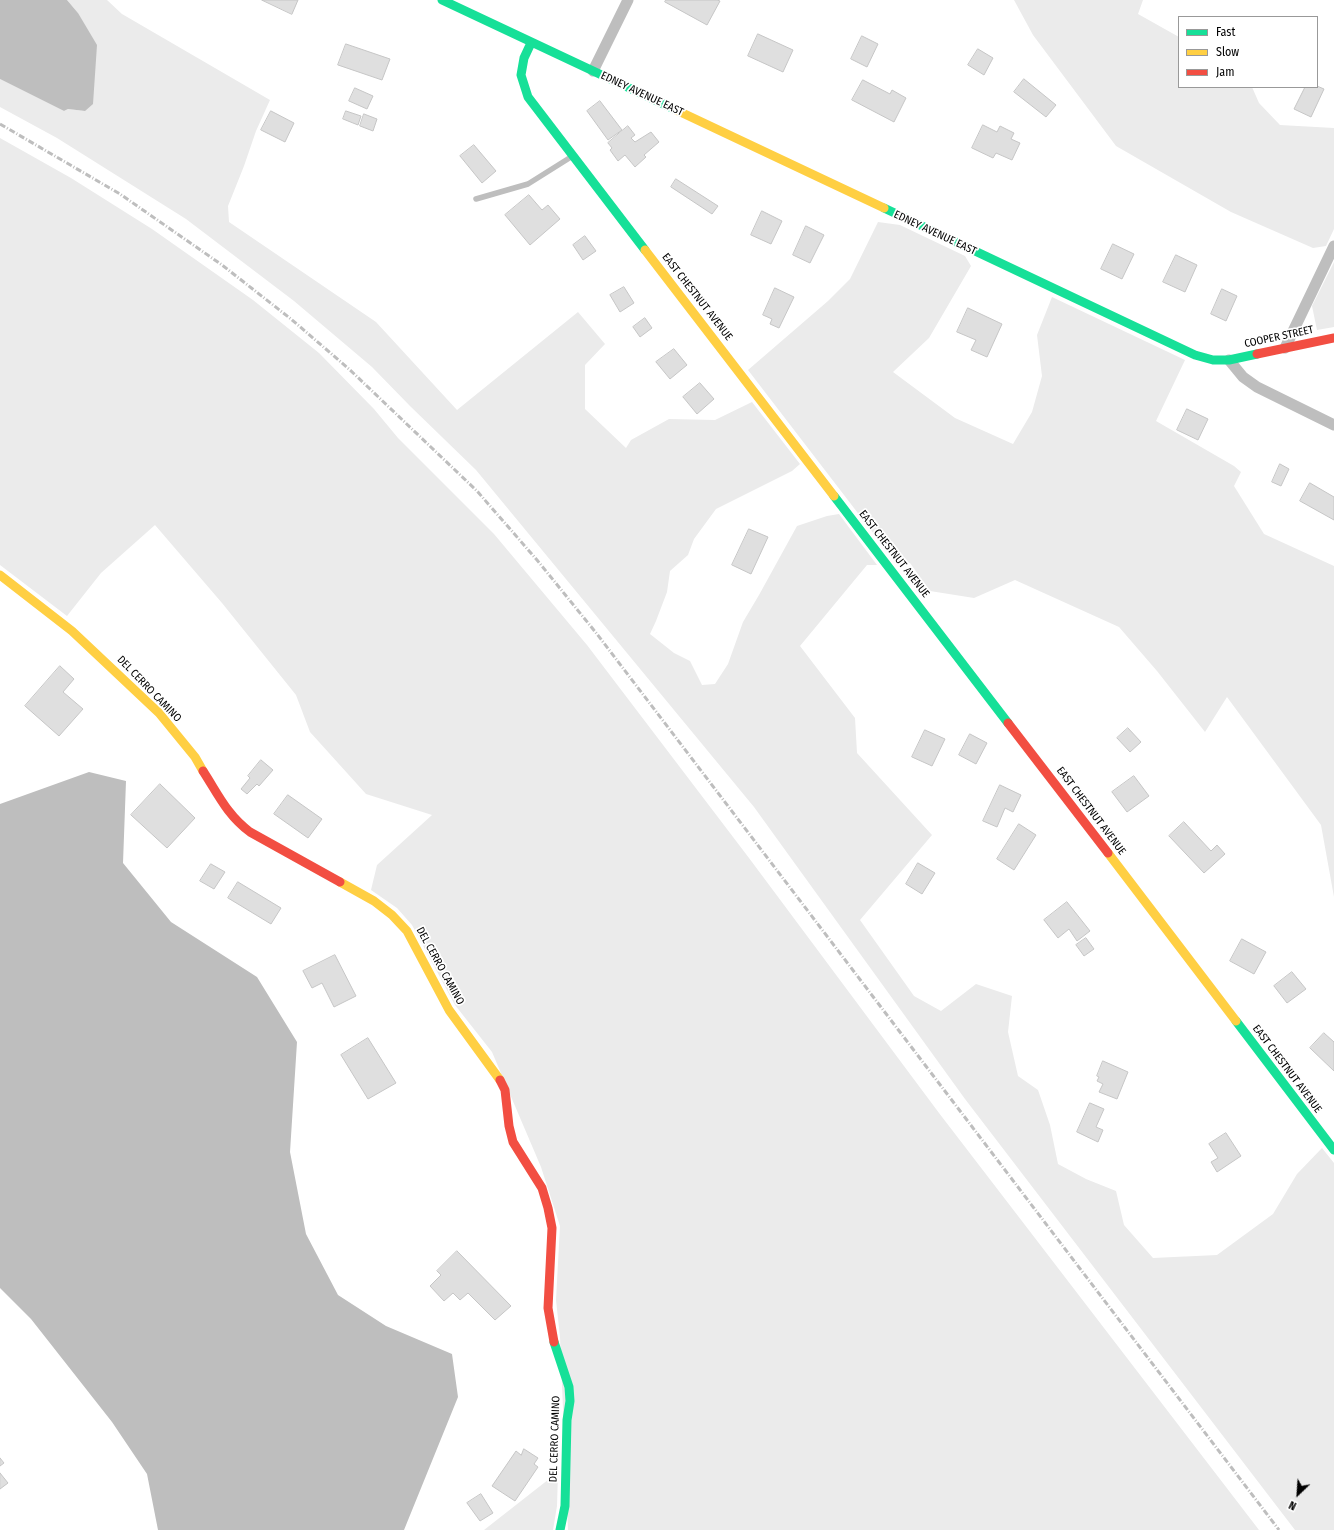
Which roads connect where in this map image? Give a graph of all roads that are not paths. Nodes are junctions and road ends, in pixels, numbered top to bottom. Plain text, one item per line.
1 (442, 0) edge
2 (628, 0) edge
3 (531, 43) junction
4 (593, 71) junction
5 (573, 156) junction
6 (476, 199) dead end
7 (1334, 246) edge
8 (1334, 338) edge
9 (1285, 348) junction
10 (1229, 360) junction
11 (1334, 425) edge
12 (0, 575) edge
13 (1334, 1150) edge
14 (560, 1530) edge

1 - 3 street
2 - 4 street
3 - 4 street, EDNEY AVENUE EAST
3 - 5 street, EAST CHESTNUT AVENUE
4 - 10 street, EDNEY AVENUE EAST
5 - 6 lane
5 - 13 street, EAST CHESTNUT AVENUE
7 - 9 street
8 - 9 street, COOPER STREET
9 - 10 street, COOPER STREET
10 - 11 street
12 - 14 street, DEL CERRO CAMINO

